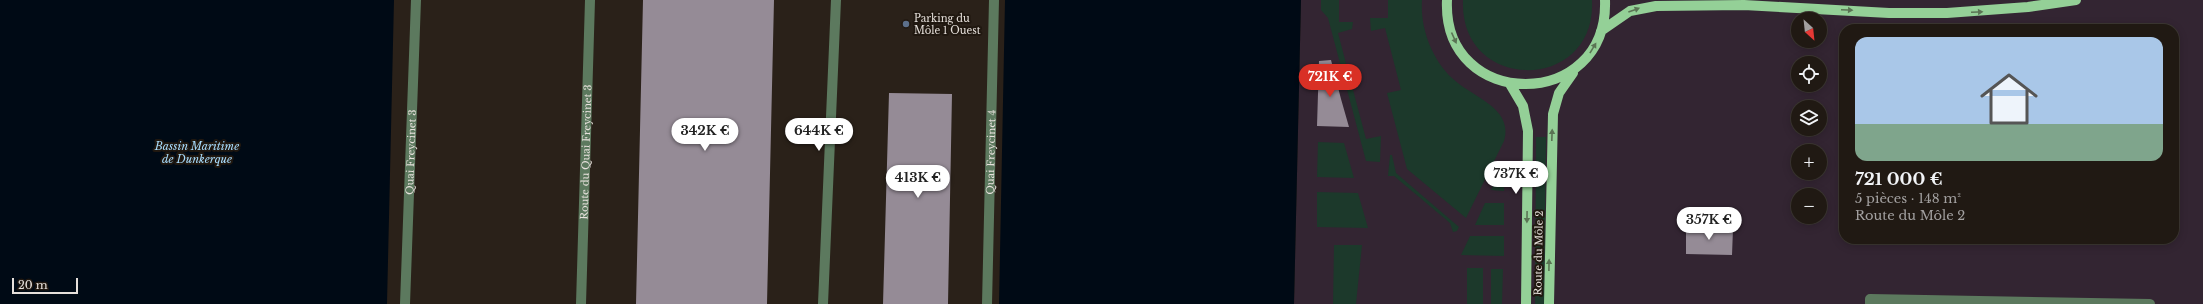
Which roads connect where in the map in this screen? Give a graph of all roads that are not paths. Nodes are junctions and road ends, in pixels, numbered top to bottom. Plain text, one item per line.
1 (416, 0) edge
2 (590, 0) edge
3 (836, 0) edge
4 (994, 0) edge
5 (1447, 0) edge
6 (1605, 0) edge
7 (2076, 0) edge
8 (1601, 31) junction
9 (1579, 65) junction
10 (1510, 84) junction
11 (1870, 302) edge
12 (405, 304) edge
13 (581, 304) edge
14 (823, 304) edge
15 (987, 304) edge
16 (1526, 304) edge
17 (1549, 304) edge
18 (2150, 304) edge

1 - 12 street, Quai Freycinet 3
2 - 13 street, Route du Quai Freycinet 3
3 - 14 street
4 - 15 street, Quai Freycinet 4
5 -> 10 main road
6 - 8 main road
8 -> 7 main road
9 -> 8 main road
9 - 10 main road
17 -> 9 main road, Route du Môle 2
10 -> 16 main road, Route du Môle 2
11 - 18 street

